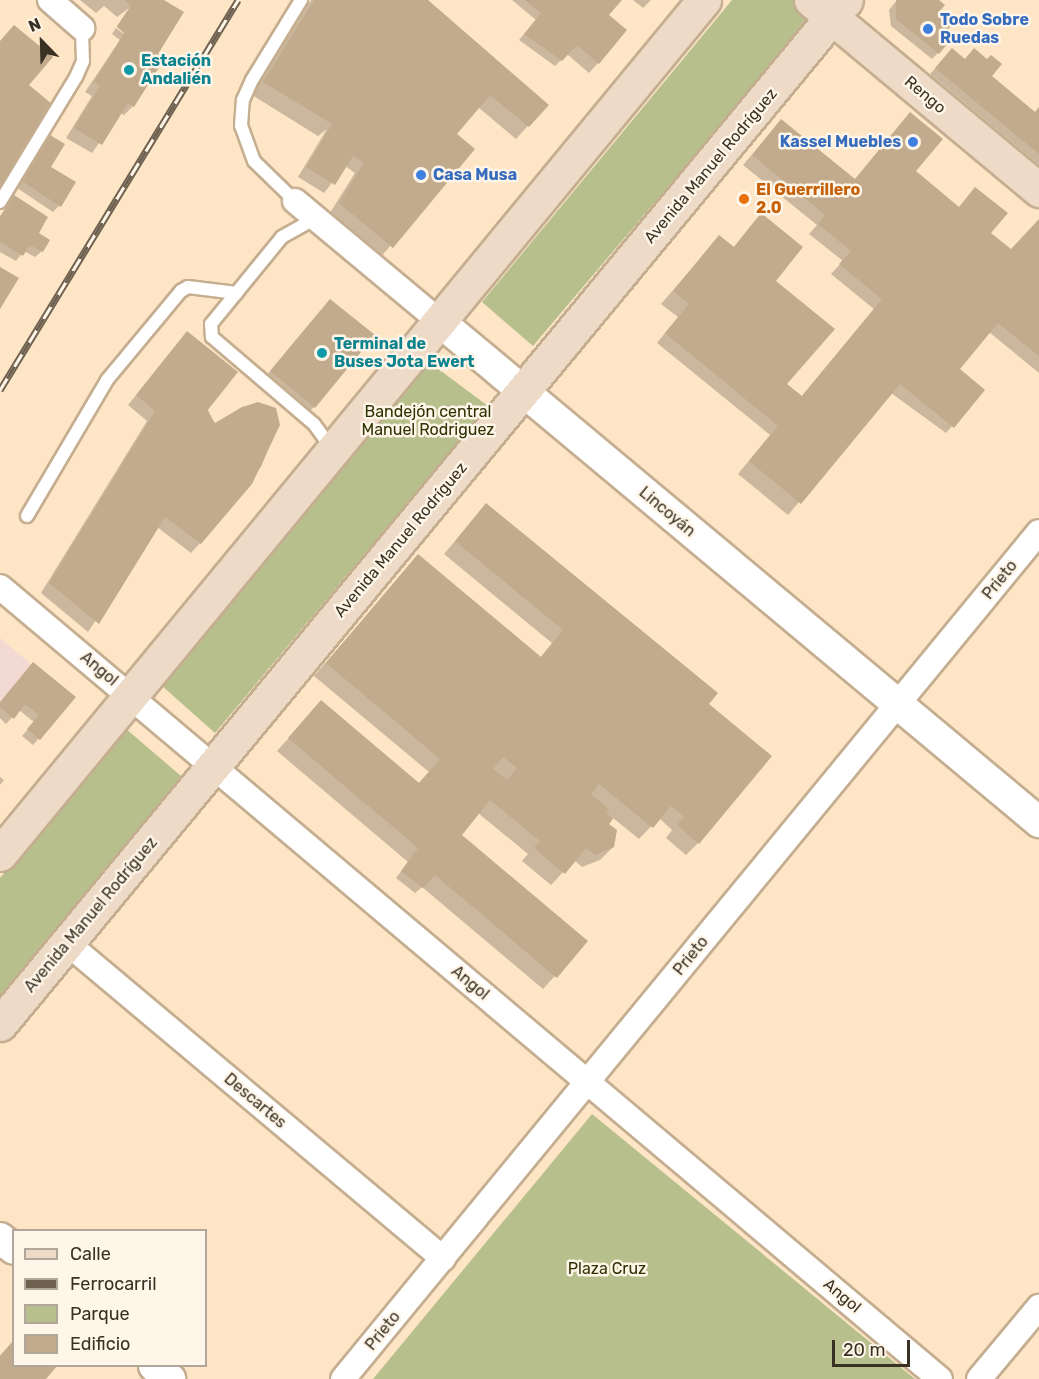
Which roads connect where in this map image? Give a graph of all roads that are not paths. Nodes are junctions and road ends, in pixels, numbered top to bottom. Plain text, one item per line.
1 (50, 0) edge
2 (301, 0) edge
3 (704, 0) edge
4 (829, 6) edge
5 (82, 28) joint
6 (1039, 190) edge
7 (295, 201) joint
8 (0, 202) edge
9 (316, 218) junction
10 (237, 292) junction
11 (439, 321) junction
12 (524, 393) junction
13 (333, 450) junction
14 (27, 516) dead end
15 (1039, 532) edge
16 (0, 587) edge
17 (130, 696) junction
18 (897, 704) junction
19 (213, 768) junction
20 (1039, 822) edge
21 (0, 854) edge
22 (67, 944) junction
23 (0, 1024) edge
24 (588, 1082) junction
25 (0, 1238) edge
26 (12, 1247) edge
27 (443, 1258) junction
28 (1039, 1307) edge
29 (156, 1367) edge
30 (170, 1379) edge
31 (343, 1379) edge
32 (940, 1379) edge
33 (979, 1379) edge

1 - 5 street
2 - 7 lane
3 - 11 main road
4 - 6 main road, Rengo
4 - 12 main road, Avenida Manuel Rodríguez
5 - 8 lane
7 - 9 street, Lincoyán
9 - 10 lane
9 - 11 street, Lincoyán
10 - 13 lane
10 - 14 lane
11 - 12 street, Lincoyán
11 - 13 main road
12 - 18 street, Lincoyán
12 - 19 main road, Avenida Manuel Rodríguez
13 - 17 main road
15 - 18 street, Prieto
16 - 17 street, Angol
17 - 19 street, Angol
17 - 21 main road
18 - 20 street, Lincoyán
18 - 24 street, Prieto
19 - 22 main road, Avenida Manuel Rodríguez
19 - 24 street, Angol
22 - 23 main road, Avenida Manuel Rodríguez
22 - 27 street, Descartes
24 - 27 street, Prieto
24 - 32 street, Angol
25 - 26 street
27 - 31 street, Prieto
28 - 33 street
29 - 30 street

